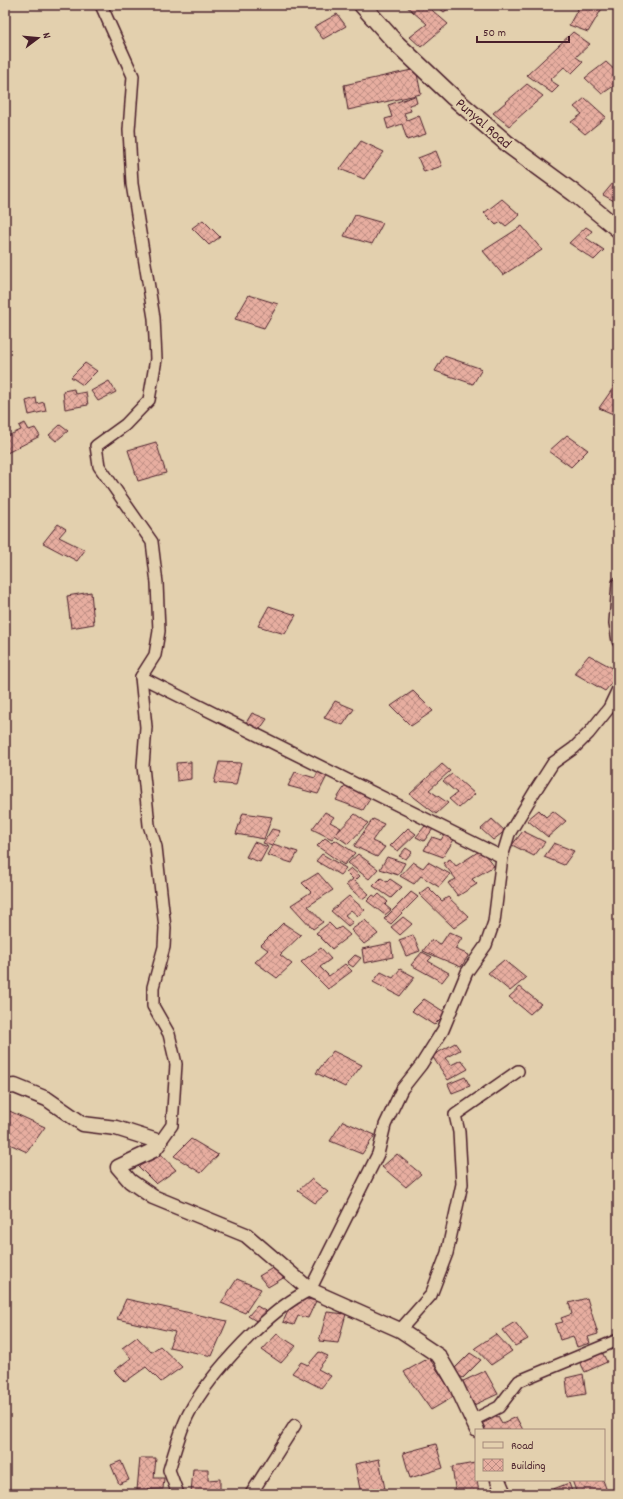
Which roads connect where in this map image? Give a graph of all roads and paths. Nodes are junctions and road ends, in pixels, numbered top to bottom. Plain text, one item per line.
1 (101, 5) edge
2 (362, 5) edge
3 (618, 229) edge
4 (618, 583) edge
5 (618, 641) edge
6 (141, 677) junction
7 (618, 689) edge
8 (502, 857) junction
9 (518, 1071) dead end
10 (5, 1087) edge
11 (160, 1142) junction
12 (310, 1290) junction
13 (400, 1330) junction
14 (618, 1340) edge
15 (295, 1425) dead end
16 (475, 1425) edge
17 (498, 1481) edge
18 (178, 1494) edge
19 (250, 1494) edge
20 (504, 1494) edge

1 - 6 street
2 - 3 main road, Punyal Road
4 - 5 street
6 - 8 street
6 - 11 street
7 - 8 street
8 - 12 street
9 - 13 street
10 - 11 street
11 - 12 street
12 - 13 street
12 - 18 street
13 - 16 street
14 - 16 street
15 - 19 street
17 - 20 street

